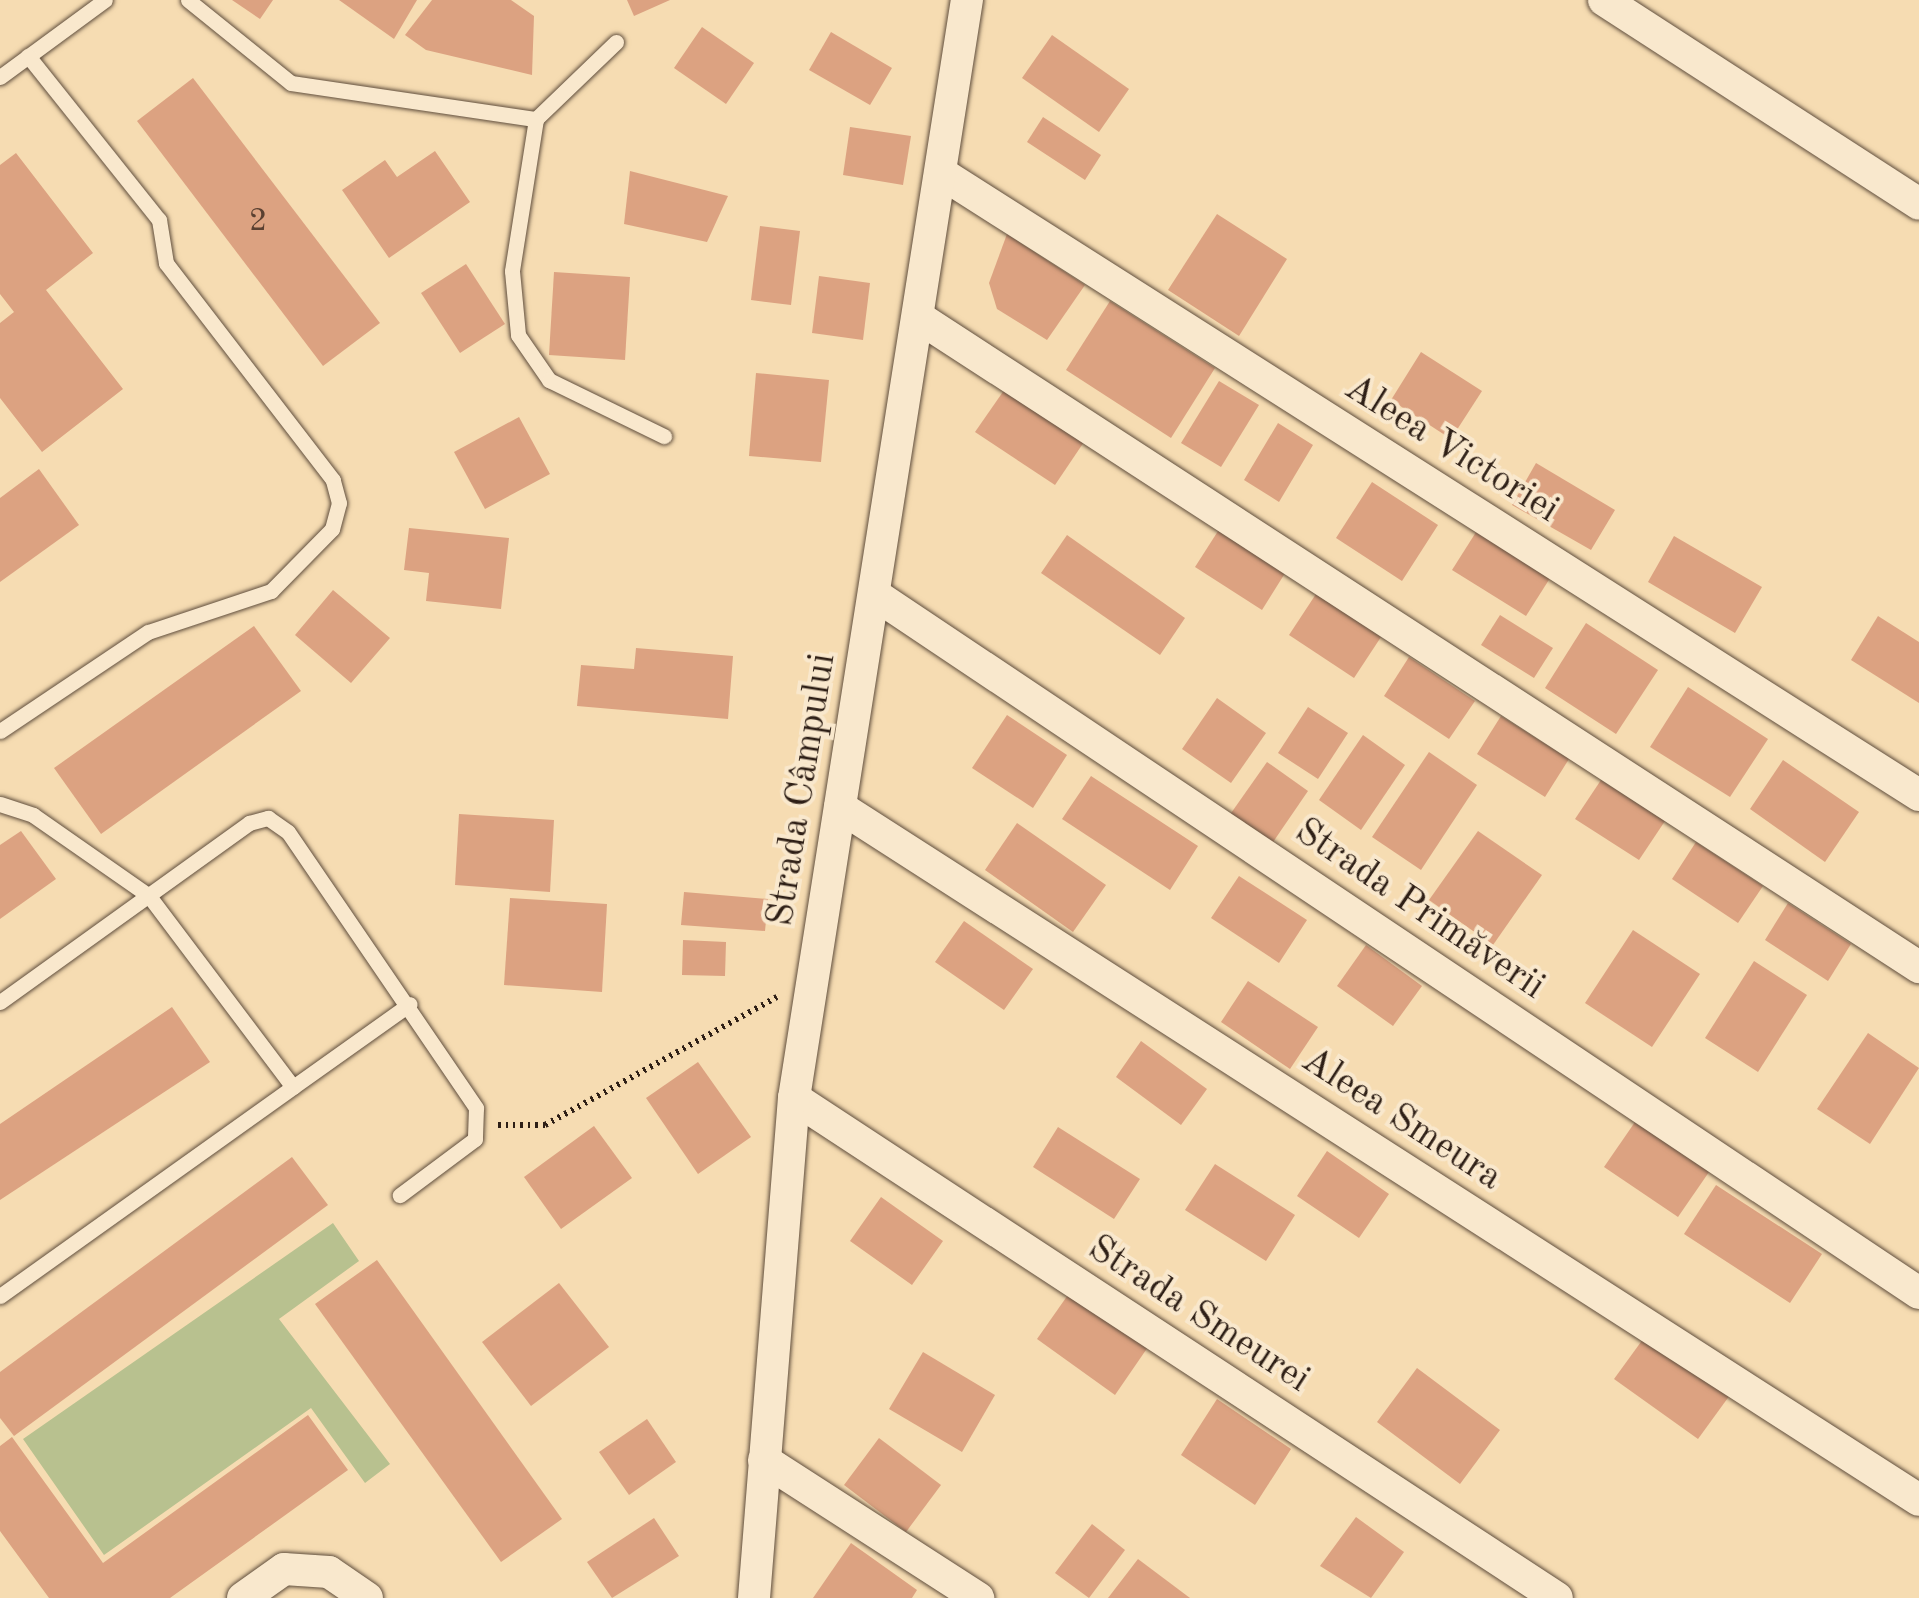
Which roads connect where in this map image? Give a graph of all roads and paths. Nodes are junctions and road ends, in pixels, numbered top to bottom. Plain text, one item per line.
1 (105, 0) edge
2 (188, 0) edge
3 (967, 0) edge
4 (1604, 0) edge
5 (616, 42) dead end
6 (28, 56) junction
7 (0, 78) edge
8 (536, 119) junction
9 (941, 173) junction
10 (1919, 204) edge
11 (918, 317) junction
12 (664, 436) dead end
13 (874, 594) junction
14 (0, 732) edge
15 (1919, 795) edge
16 (0, 804) edge
17 (840, 807) junction
18 (148, 896) junction
19 (1919, 967) edge
20 (813, 978) junction
21 (0, 1002) edge
22 (410, 1004) junction
23 (293, 1087) junction
24 (794, 1098) junction
25 (479, 1122) junction
26 (400, 1195) dead end
27 (1919, 1293) edge
28 (0, 1296) edge
29 (764, 1460) junction
30 (1919, 1500) edge
31 (760, 1594) edge
32 (242, 1598) edge
33 (366, 1598) edge
34 (978, 1598) edge
35 (1557, 1598) edge

1 - 6 lane
2 - 8 lane
3 - 9 street, Strada Câmpului
4 - 10 street
5 - 8 lane
6 - 7 lane
6 - 14 lane
8 - 12 lane
9 - 11 street, Strada Câmpului
9 - 15 street, Aleea Victoriei
11 - 13 street, Strada Câmpului
11 - 19 street
13 - 17 street, Strada Câmpului
13 - 27 street, Strada Primăverii
16 - 18 lane
17 - 20 street, Strada Câmpului
17 - 30 street, Aleea Smeura
18 - 21 lane
18 - 22 lane
18 - 23 lane
20 - 24 street, Strada Câmpului
20 - 25 path
22 - 23 lane
22 - 25 lane
23 - 28 lane
24 - 29 street, Strada Câmpului
24 - 35 street, Strada Smeurei
25 - 26 lane
29 - 31 street, Strada Câmpului
29 - 34 street
32 - 33 street

